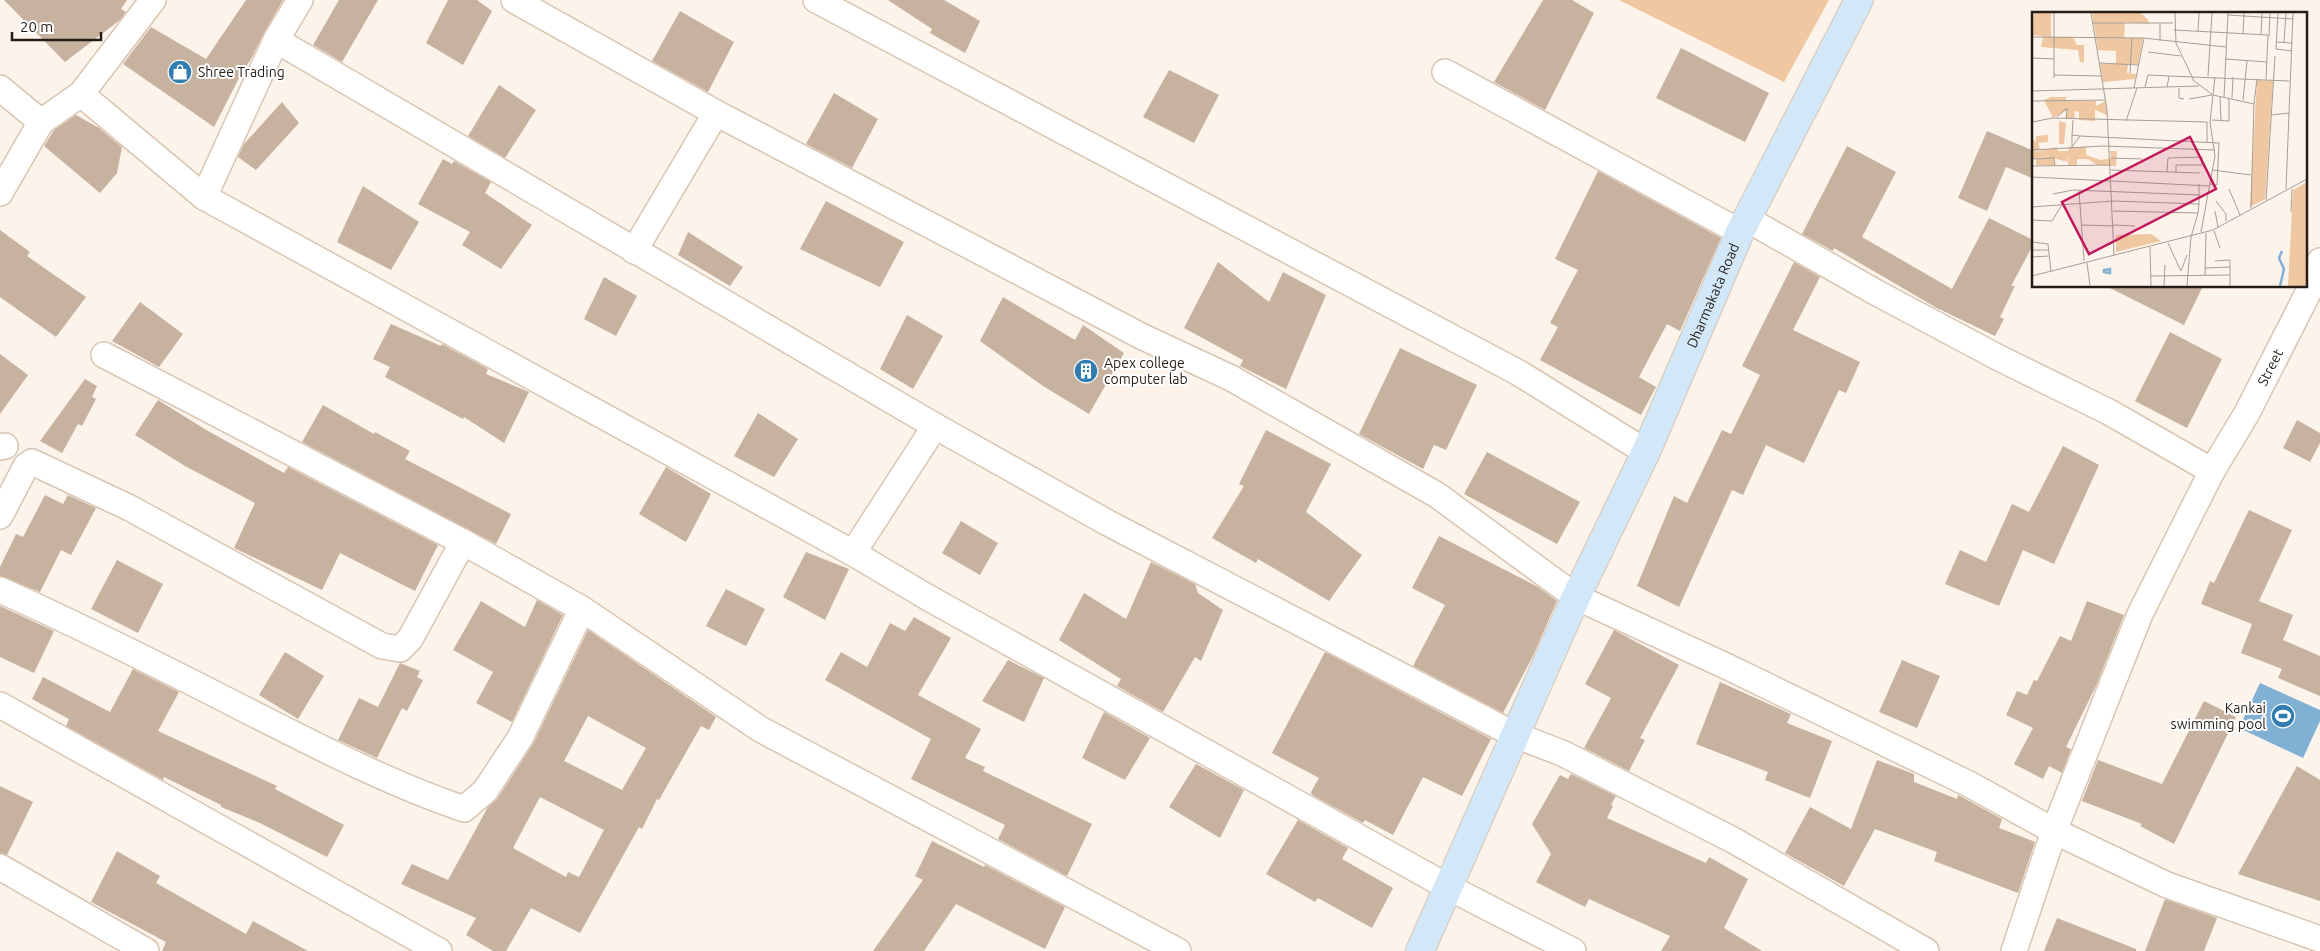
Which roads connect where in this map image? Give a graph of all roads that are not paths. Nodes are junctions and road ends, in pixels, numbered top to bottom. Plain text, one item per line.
1 (153, 0) edge
2 (300, 0) edge
3 (514, 0) edge
4 (816, 0) edge
5 (1859, 0) edge
6 (276, 40) junction
7 (1445, 72) dead end
8 (0, 88) edge
9 (81, 94) junction
10 (716, 113) junction
11 (41, 122) junction
12 (0, 193) edge
13 (204, 197) junction
14 (1744, 225) junction
15 (634, 251) junction
16 (2320, 261) edge
17 (104, 355) dead end
18 (935, 426) junction
19 (1646, 452) junction
20 (2212, 471) junction
21 (0, 516) edge
22 (463, 542) junction
23 (853, 553) junction
24 (0, 590) edge
25 (1576, 597) junction
26 (582, 610) junction
27 (0, 705) edge
28 (1515, 735) junction
29 (2054, 831) junction
30 (0, 867) edge
31 (1448, 886) junction
32 (2316, 932) edge
33 (146, 951) edge
34 (439, 951) edge
35 (1178, 951) edge
36 (1420, 951) edge
37 (1573, 951) edge
38 (1926, 951) edge
39 (2014, 951) edge

1 - 9 street
2 - 6 street
3 - 10 street
4 - 19 street
5 - 14 street, Dharmakata Road
6 - 13 street
6 - 15 street
7 - 14 street
8 - 11 street
9 - 11 street
9 - 13 street
10 - 15 street
10 - 25 street
11 - 12 street
13 - 23 street
14 - 19 street, Dharmakata Road
14 - 20 street
15 - 18 street
16 - 20 street, Street
17 - 22 street
18 - 23 street
18 - 28 street
19 - 25 street, Dharmakata Road
20 - 29 street, Street
21 - 22 street
22 - 26 street
23 - 31 street
24 - 26 street
25 - 28 street, Dharmakata Road
25 - 29 street
26 - 35 street
27 - 34 street
28 - 31 street, Dharmakata Road
28 - 38 street
29 - 32 street
29 - 39 street, Street
30 - 33 street
31 - 36 street, Dharmakata Road
31 - 37 street

